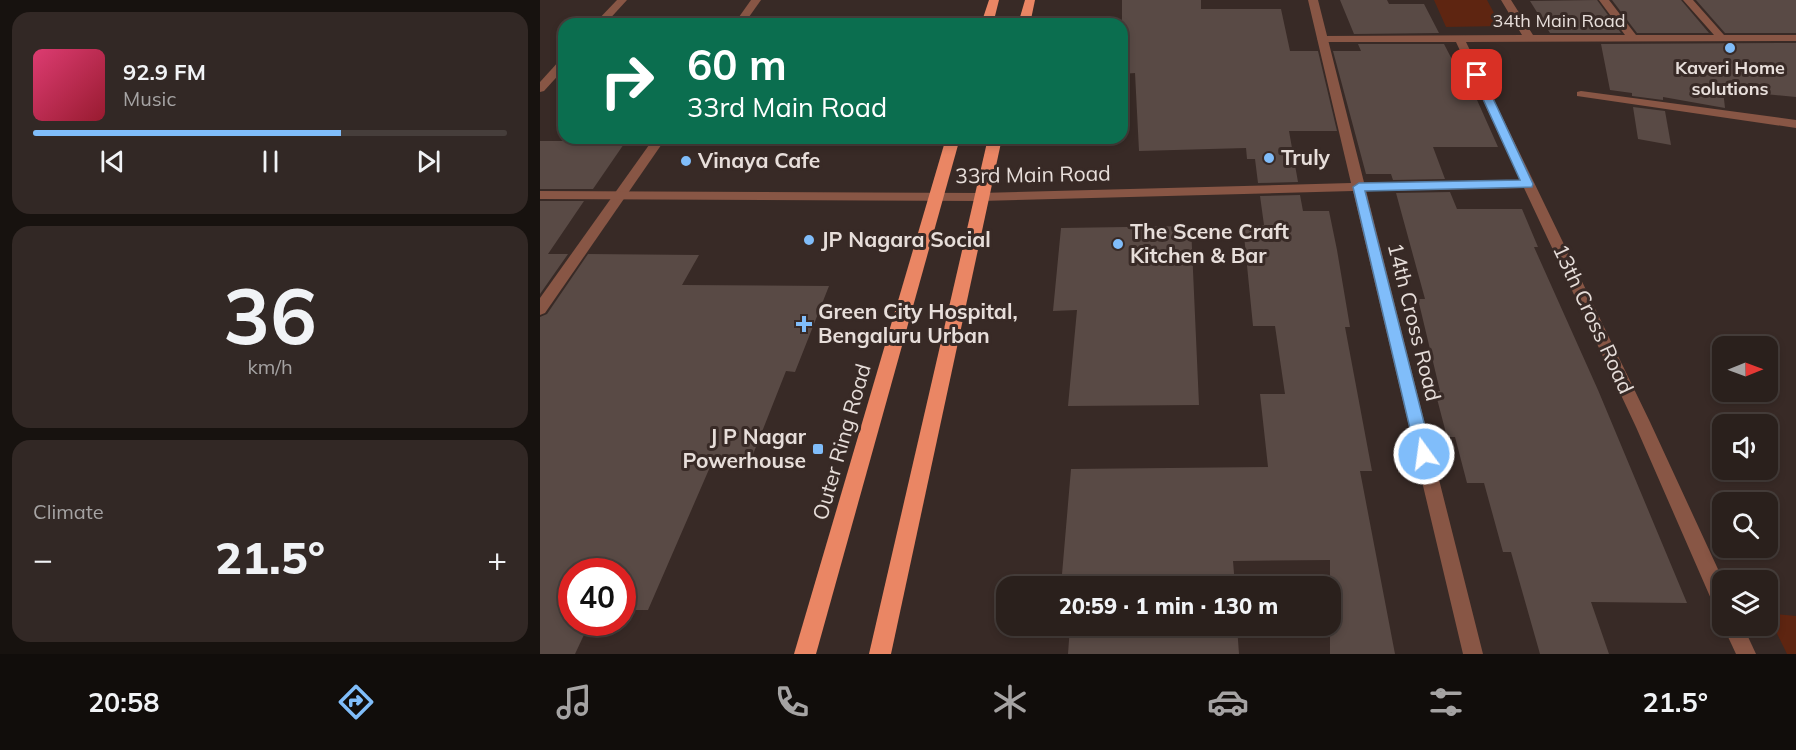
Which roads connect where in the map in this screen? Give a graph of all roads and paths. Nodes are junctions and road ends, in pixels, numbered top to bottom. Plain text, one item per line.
1 (622, 0) edge
2 (756, 0) edge
3 (994, 0) edge
4 (1030, 0) edge
5 (1313, 0) edge
6 (1506, 0) edge
7 (1604, 0) edge
8 (1688, 0) edge
9 (605, 18) edge
10 (743, 18) edge
11 (989, 18) edge
12 (1026, 18) edge
13 (1720, 36) junction
14 (1632, 37) junction
15 (1459, 38) junction
16 (1529, 38) junction
17 (1796, 38) edge
18 (1322, 39) junction
19 (558, 68) edge
20 (540, 88) edge
21 (1581, 94) dead end
22 (1796, 124) edge
23 (656, 144) edge
24 (950, 144) edge
25 (993, 144) edge
26 (1528, 184) junction
27 (1359, 187) junction
28 (540, 195) edge
29 (620, 195) junction
30 (935, 197) junction
31 (980, 197) junction
32 (540, 309) edge
33 (1712, 579) edge
34 (1738, 636) edge
35 (805, 654) edge
36 (880, 654) edge
37 (1473, 654) edge
38 (1746, 654) edge

1 - 9 street
2 - 10 street
3 - 11 highway
4 - 12 highway
5 - 18 street, 14th Cross Road
6 - 16 street
7 - 14 street
8 - 13 street
13 - 14 street, 34th Main Road
13 - 17 street, 34th Main Road
14 - 16 street, 34th Main Road
15 - 16 street, 34th Main Road
15 - 18 street, 34th Main Road
15 - 26 street, 13th Cross Road
18 - 27 street, 14th Cross Road
19 - 20 street
21 - 22 street
23 - 29 street
24 - 30 highway, Outer Ring Road
25 - 31 highway
26 - 27 street, 33rd Main Road
26 - 33 street, 13th Cross Road
27 - 31 street, 33rd Main Road
27 - 37 street, 14th Cross Road
28 - 29 street, 33rd Main Road
29 - 30 street, 33rd Main Road
29 - 32 street
30 - 31 street, 33rd Main Road
30 - 35 highway, Outer Ring Road
31 - 36 highway
34 - 38 street

